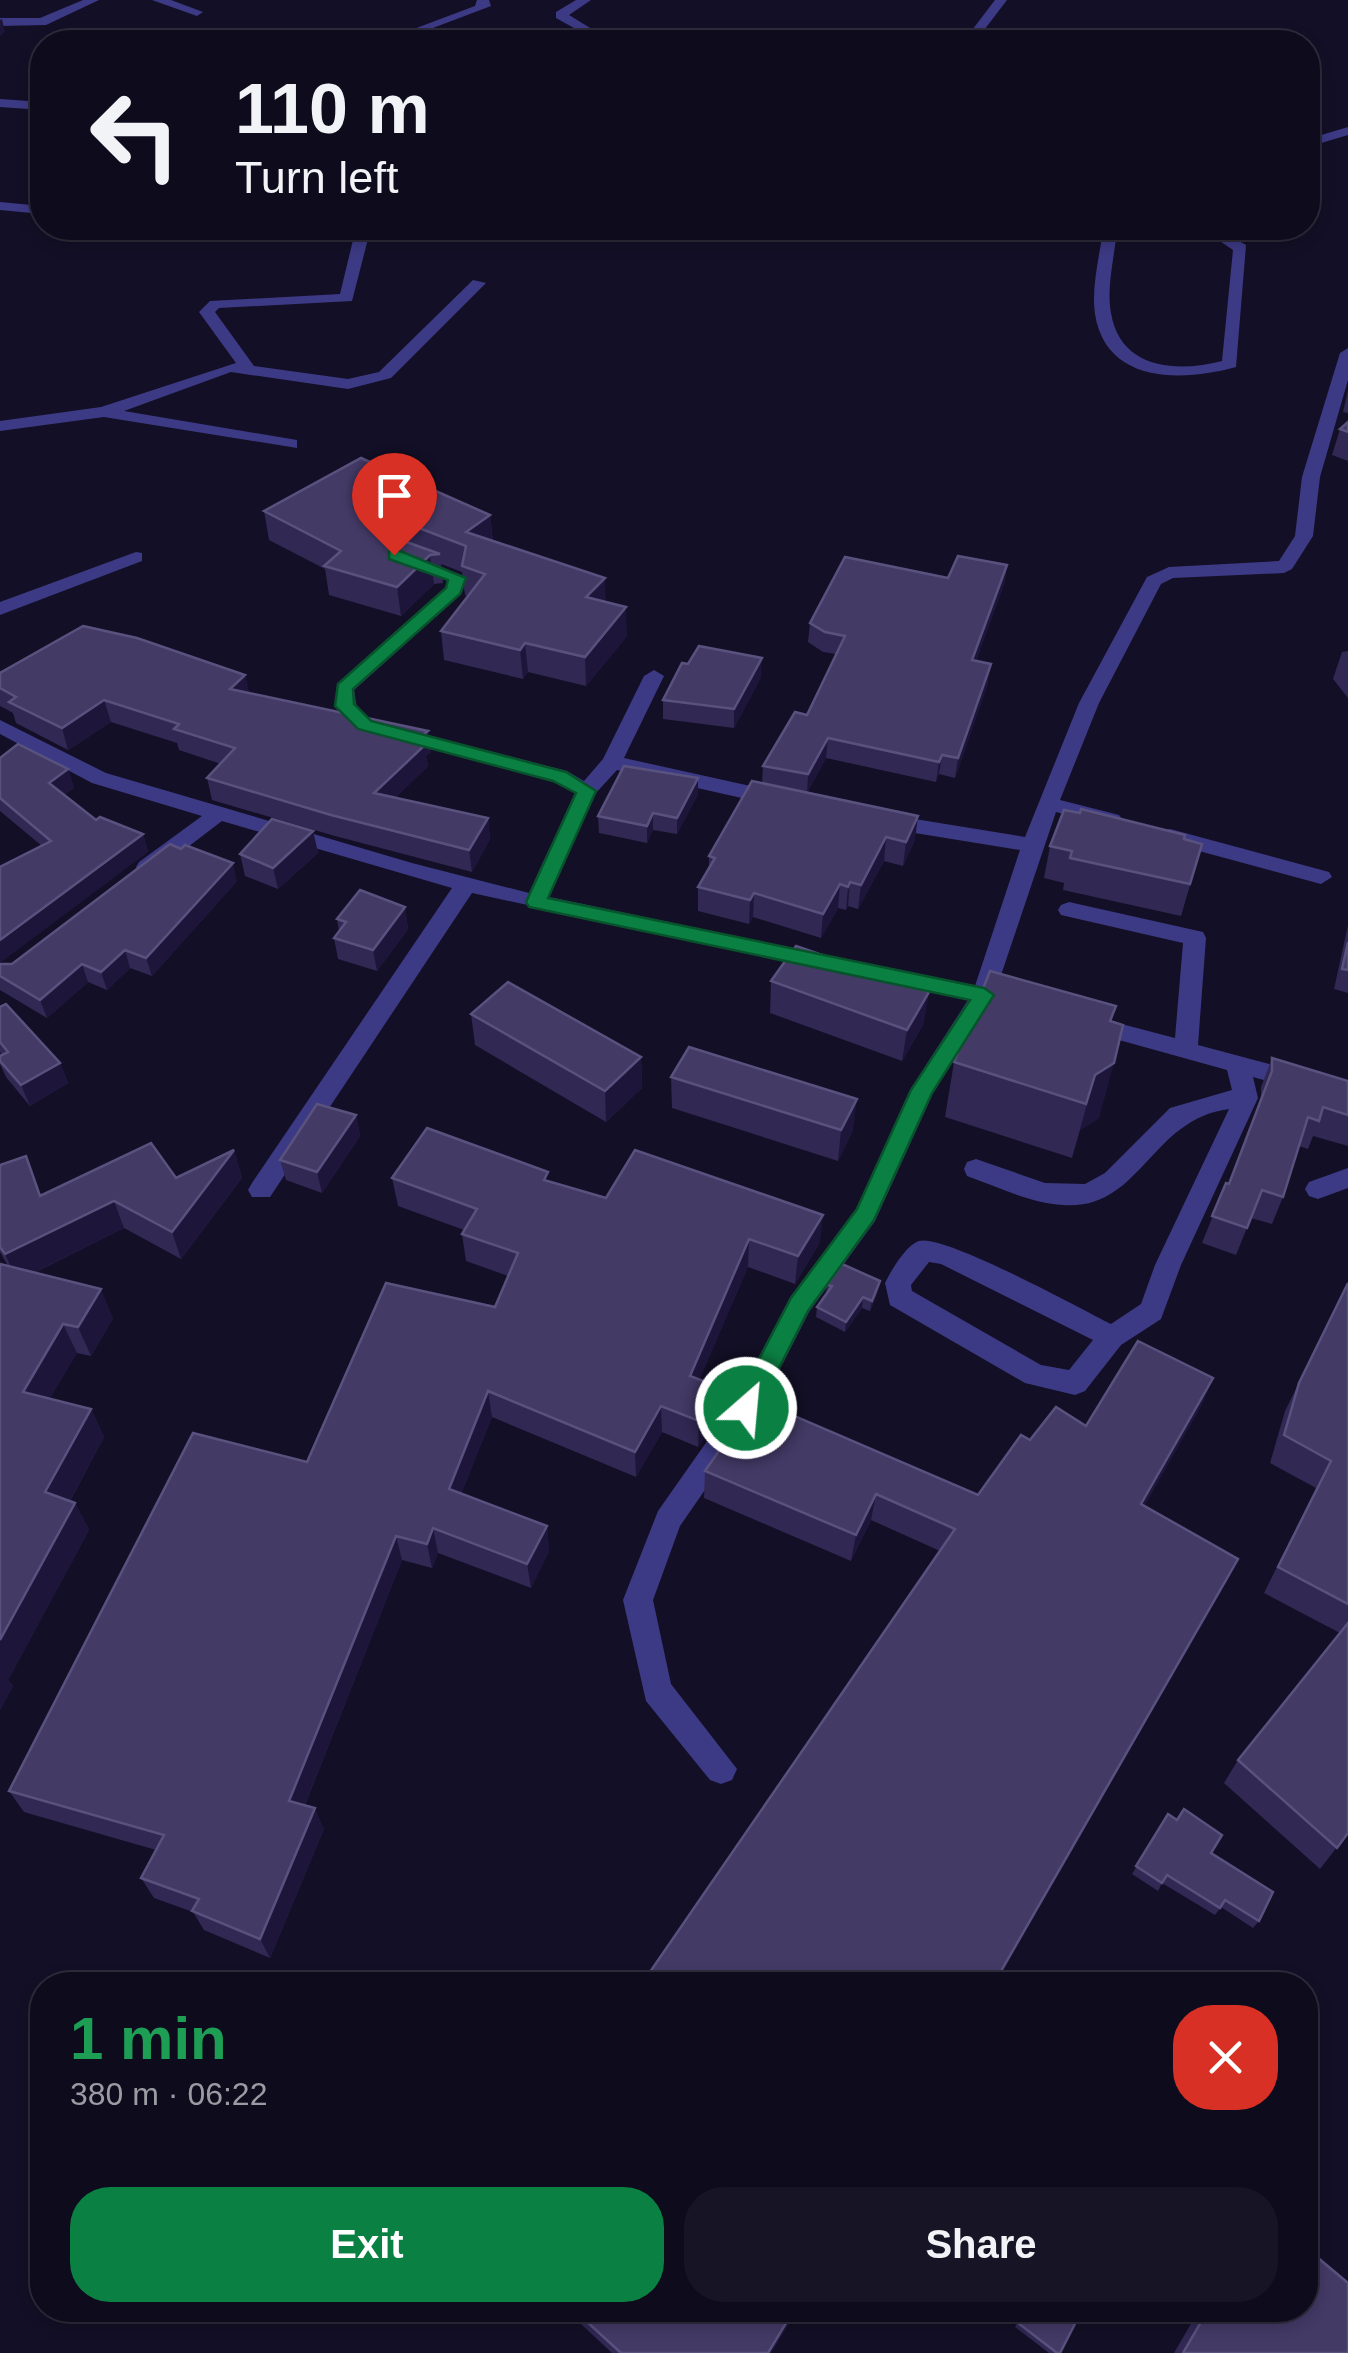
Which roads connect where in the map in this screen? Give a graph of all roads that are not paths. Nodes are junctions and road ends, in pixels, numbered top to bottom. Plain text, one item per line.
1 (93, 0) edge
2 (158, 0) edge
3 (483, 0) edge
4 (585, 0) edge
5 (1002, 0) edge
6 (197, 12) dead end
7 (0, 22) edge
8 (421, 30) edge
9 (582, 30) edge
10 (978, 30) edge
11 (0, 103) edge
12 (30, 105) edge
13 (1348, 131) edge
14 (1320, 139) edge
15 (0, 206) edge
16 (30, 209) edge
17 (359, 240) edge
18 (1109, 240) edge
19 (1229, 240) edge
20 (478, 283) dead end
21 (1348, 353) edge
22 (247, 367) junction
23 (1342, 390) edge
24 (104, 412) junction
25 (0, 426) edge
26 (291, 444) dead end
27 (394, 555) edge
28 (136, 557) dead end
29 (0, 609) edge
30 (654, 676) dead end
31 (0, 726) edge
32 (612, 762) junction
33 (586, 791) junction
34 (800, 804) edge
35 (1049, 804) junction
36 (215, 816) junction
37 (862, 816) edge
38 (1032, 845) junction
39 (136, 876) edge
40 (1321, 877) dead end
41 (466, 885) junction
42 (536, 902) junction
43 (1070, 910) dead end
44 (984, 995) junction
45 (1020, 1005) edge
46 (1076, 1020) edge
47 (1186, 1050) junction
48 (1236, 1064) junction
49 (1348, 1094) edge
50 (1246, 1098) junction
51 (976, 1169) dead end
52 (1348, 1178) edge
53 (1318, 1189) dead end
54 (261, 1190) dead end
55 (1112, 1336) junction
56 (721, 1770) dead end

1 - 7 street
2 - 6 street
3 - 8 street
4 - 9 street
5 - 10 street
11 - 12 street
13 - 14 street
15 - 16 street
17 - 22 street
18 - 19 street
20 - 22 street
21 - 23 street
22 - 24 street
23 - 35 street
24 - 25 street
24 - 26 street
27 - 33 street
28 - 29 street
30 - 32 street
31 - 36 street
32 - 33 street
32 - 34 street
33 - 42 street
35 - 38 street
35 - 40 street
36 - 39 street
36 - 41 street
37 - 38 street
38 - 44 street
41 - 42 street
41 - 54 street
42 - 44 street
43 - 47 street
44 - 45 street
44 - 56 street
46 - 47 street
47 - 48 street
48 - 49 street
48 - 50 street
50 - 51 street
50 - 55 street
52 - 53 street
55 - 55 street

